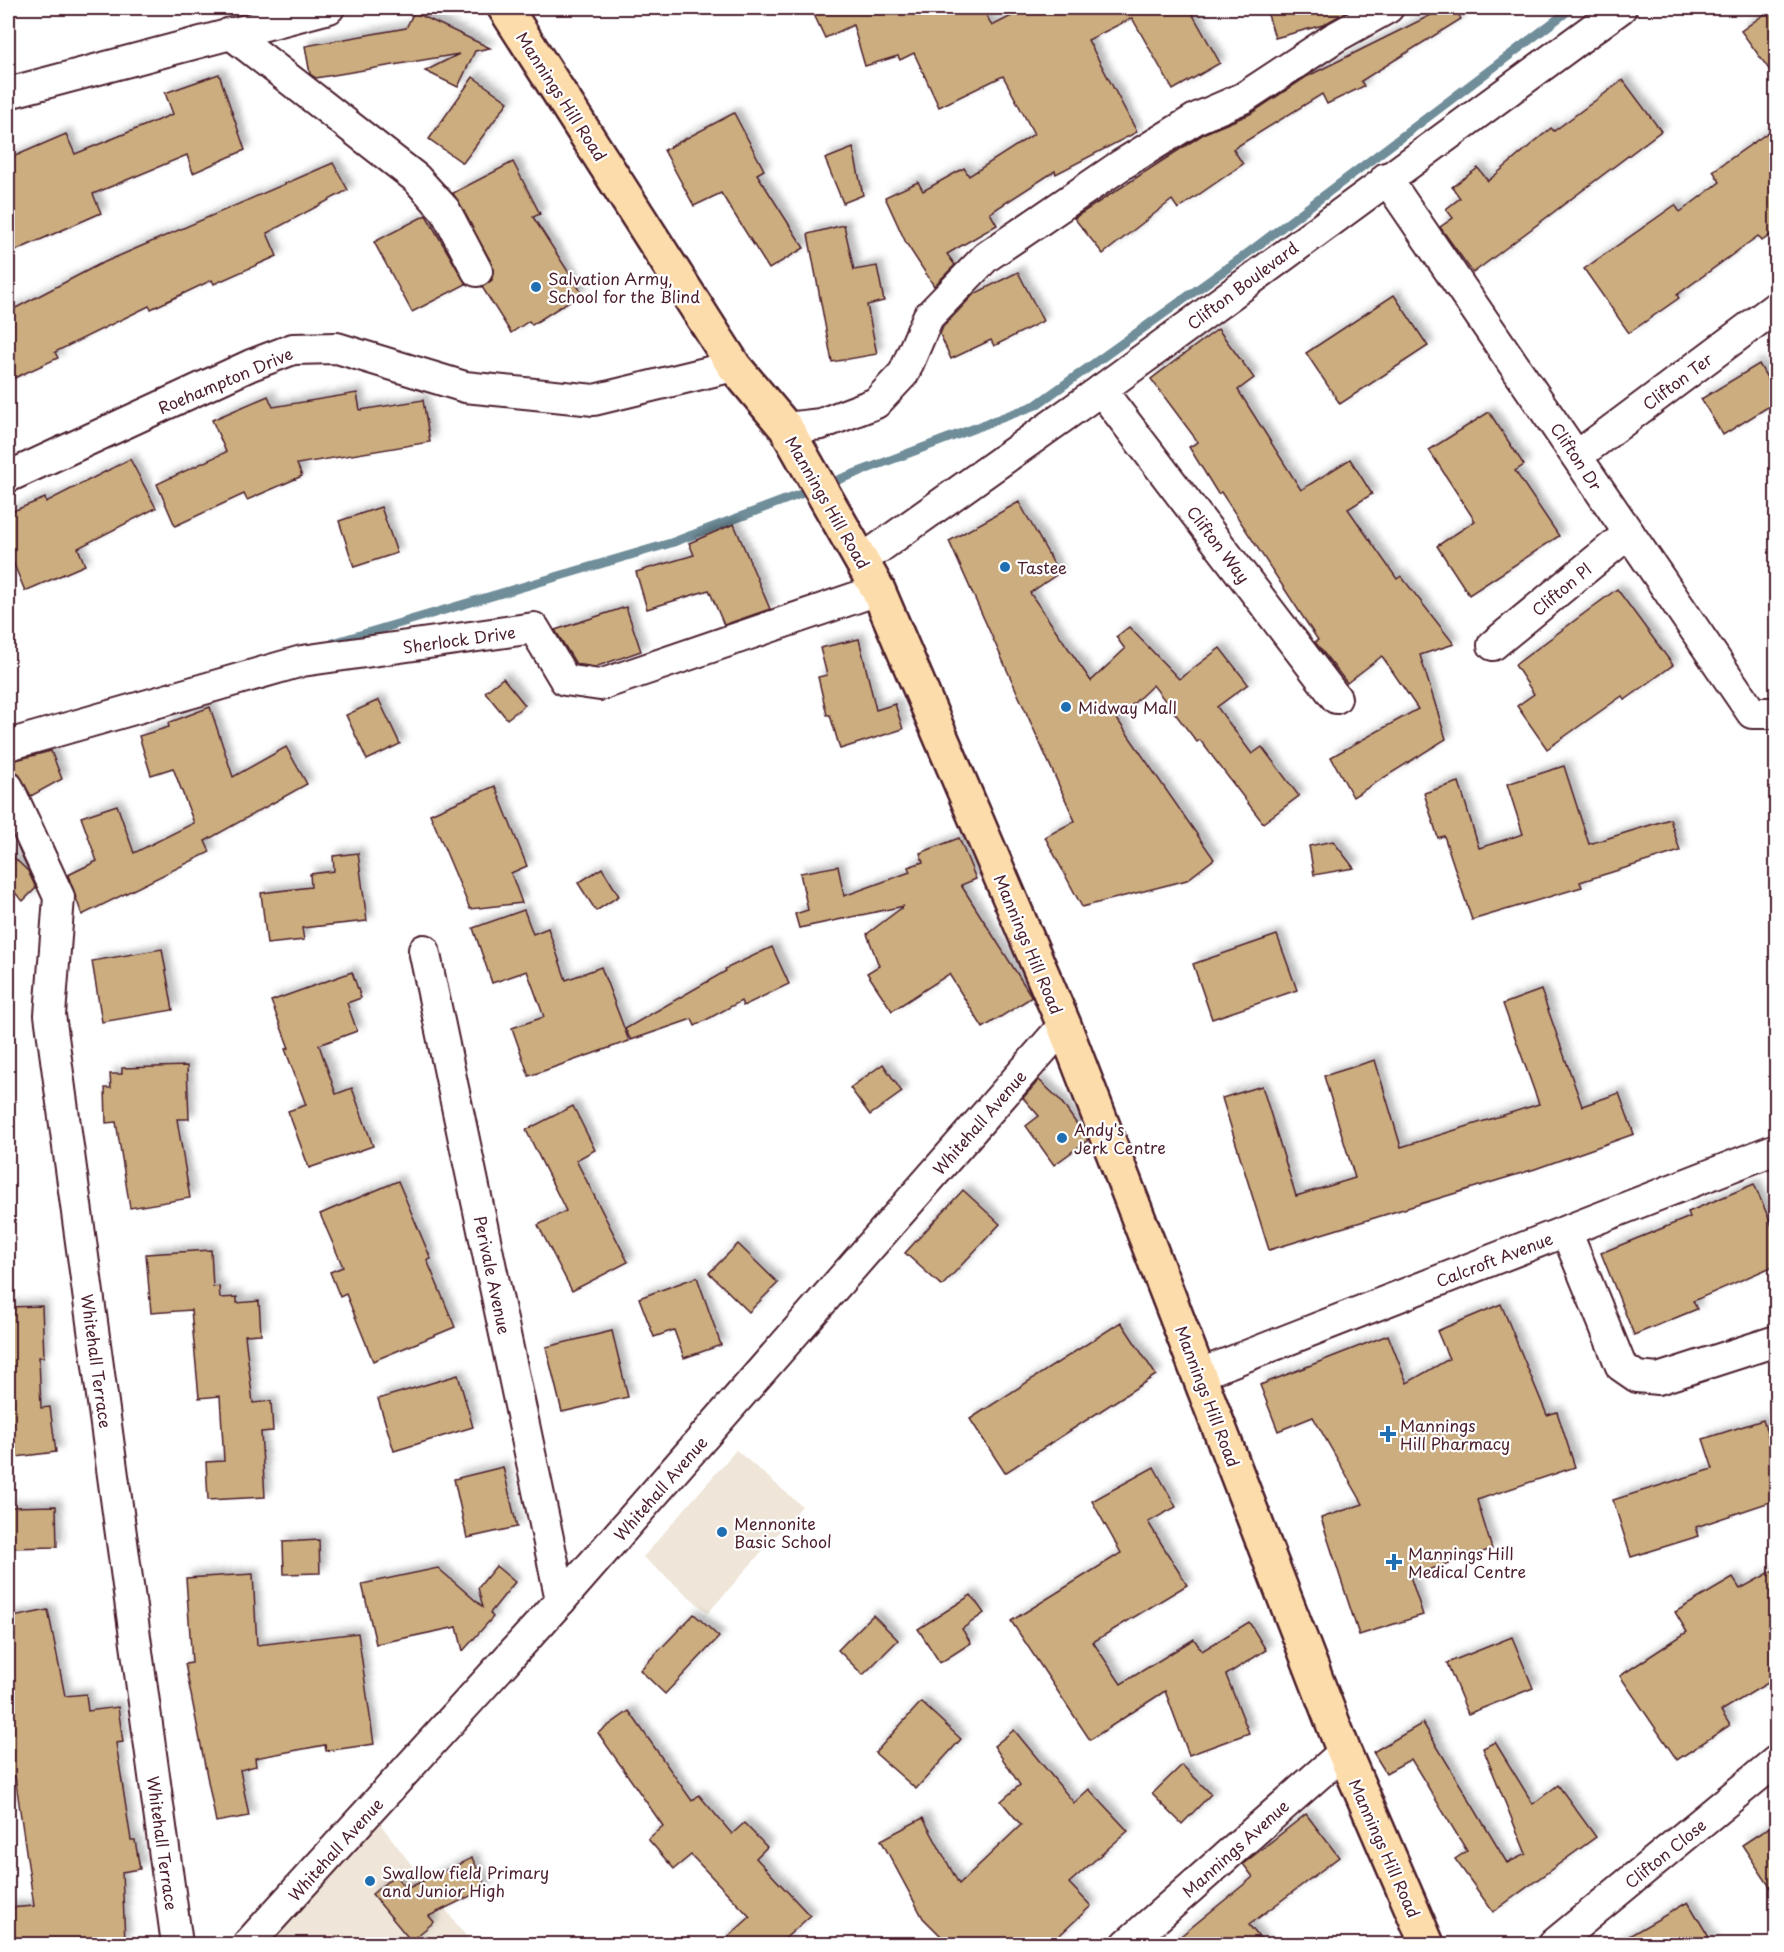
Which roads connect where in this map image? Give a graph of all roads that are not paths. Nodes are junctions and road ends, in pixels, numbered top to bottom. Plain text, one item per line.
1 (329, 8) edge
2 (505, 8) edge
3 (1388, 8) edge
4 (1621, 8) edge
5 (231, 33) junction
6 (8, 93) edge
7 (1386, 178) junction
8 (477, 271) dead end
9 (1776, 307) edge
10 (734, 366) junction
11 (1101, 390) junction
12 (786, 428) junction
13 (1577, 456) junction
14 (8, 477) edge
15 (1629, 533) junction
16 (855, 549) junction
17 (878, 590) junction
18 (1493, 645) dead end
19 (1336, 698) dead end
20 (1776, 714) edge
21 (8, 745) edge
22 (8, 787) edge
23 (424, 950) dead end
24 (1064, 1025) junction
25 (1776, 1149) edge
26 (1566, 1231) junction
27 (1776, 1341) edge
28 (1200, 1374) junction
29 (561, 1600) junction
30 (1344, 1752) junction
31 (1776, 1761) edge
32 (177, 1944) edge
33 (248, 1944) edge
34 (1127, 1944) edge
35 (1427, 1944) edge
36 (1554, 1944) edge

1 - 5 street
2 - 10 main road, Mannings Hill Road
3 - 12 street
4 - 7 street, Clifton Boulevard
5 - 6 street
5 - 8 street
7 - 11 street, Clifton Boulevard
7 - 13 street, Clifton Dr
9 - 13 street, Clifton Ter
10 - 12 main road, Mannings Hill Road
10 - 14 street, Roehampton Drive
11 - 16 street, Clifton Boulevard
11 - 19 street, Clifton Way
12 - 16 main road, Mannings Hill Road
13 - 15 street, Clifton Dr
15 - 18 street, Clifton Pl
15 - 20 street, Clifton Dr
16 - 17 main road, Mannings Hill Road
17 - 21 street, Sherlock Drive
17 - 24 main road, Mannings Hill Road
22 - 32 street, Whitehall Terrace
23 - 29 street, Perivale Avenue
24 - 28 main road, Mannings Hill Road
24 - 29 street, Whitehall Avenue
25 - 26 street
26 - 27 street, Calcroft Avenue
26 - 28 street, Calcroft Avenue
28 - 30 main road, Mannings Hill Road
29 - 33 street, Whitehall Avenue
30 - 34 street, Mannings Avenue
30 - 35 main road, Mannings Hill Road
31 - 36 street, Clifton Close

